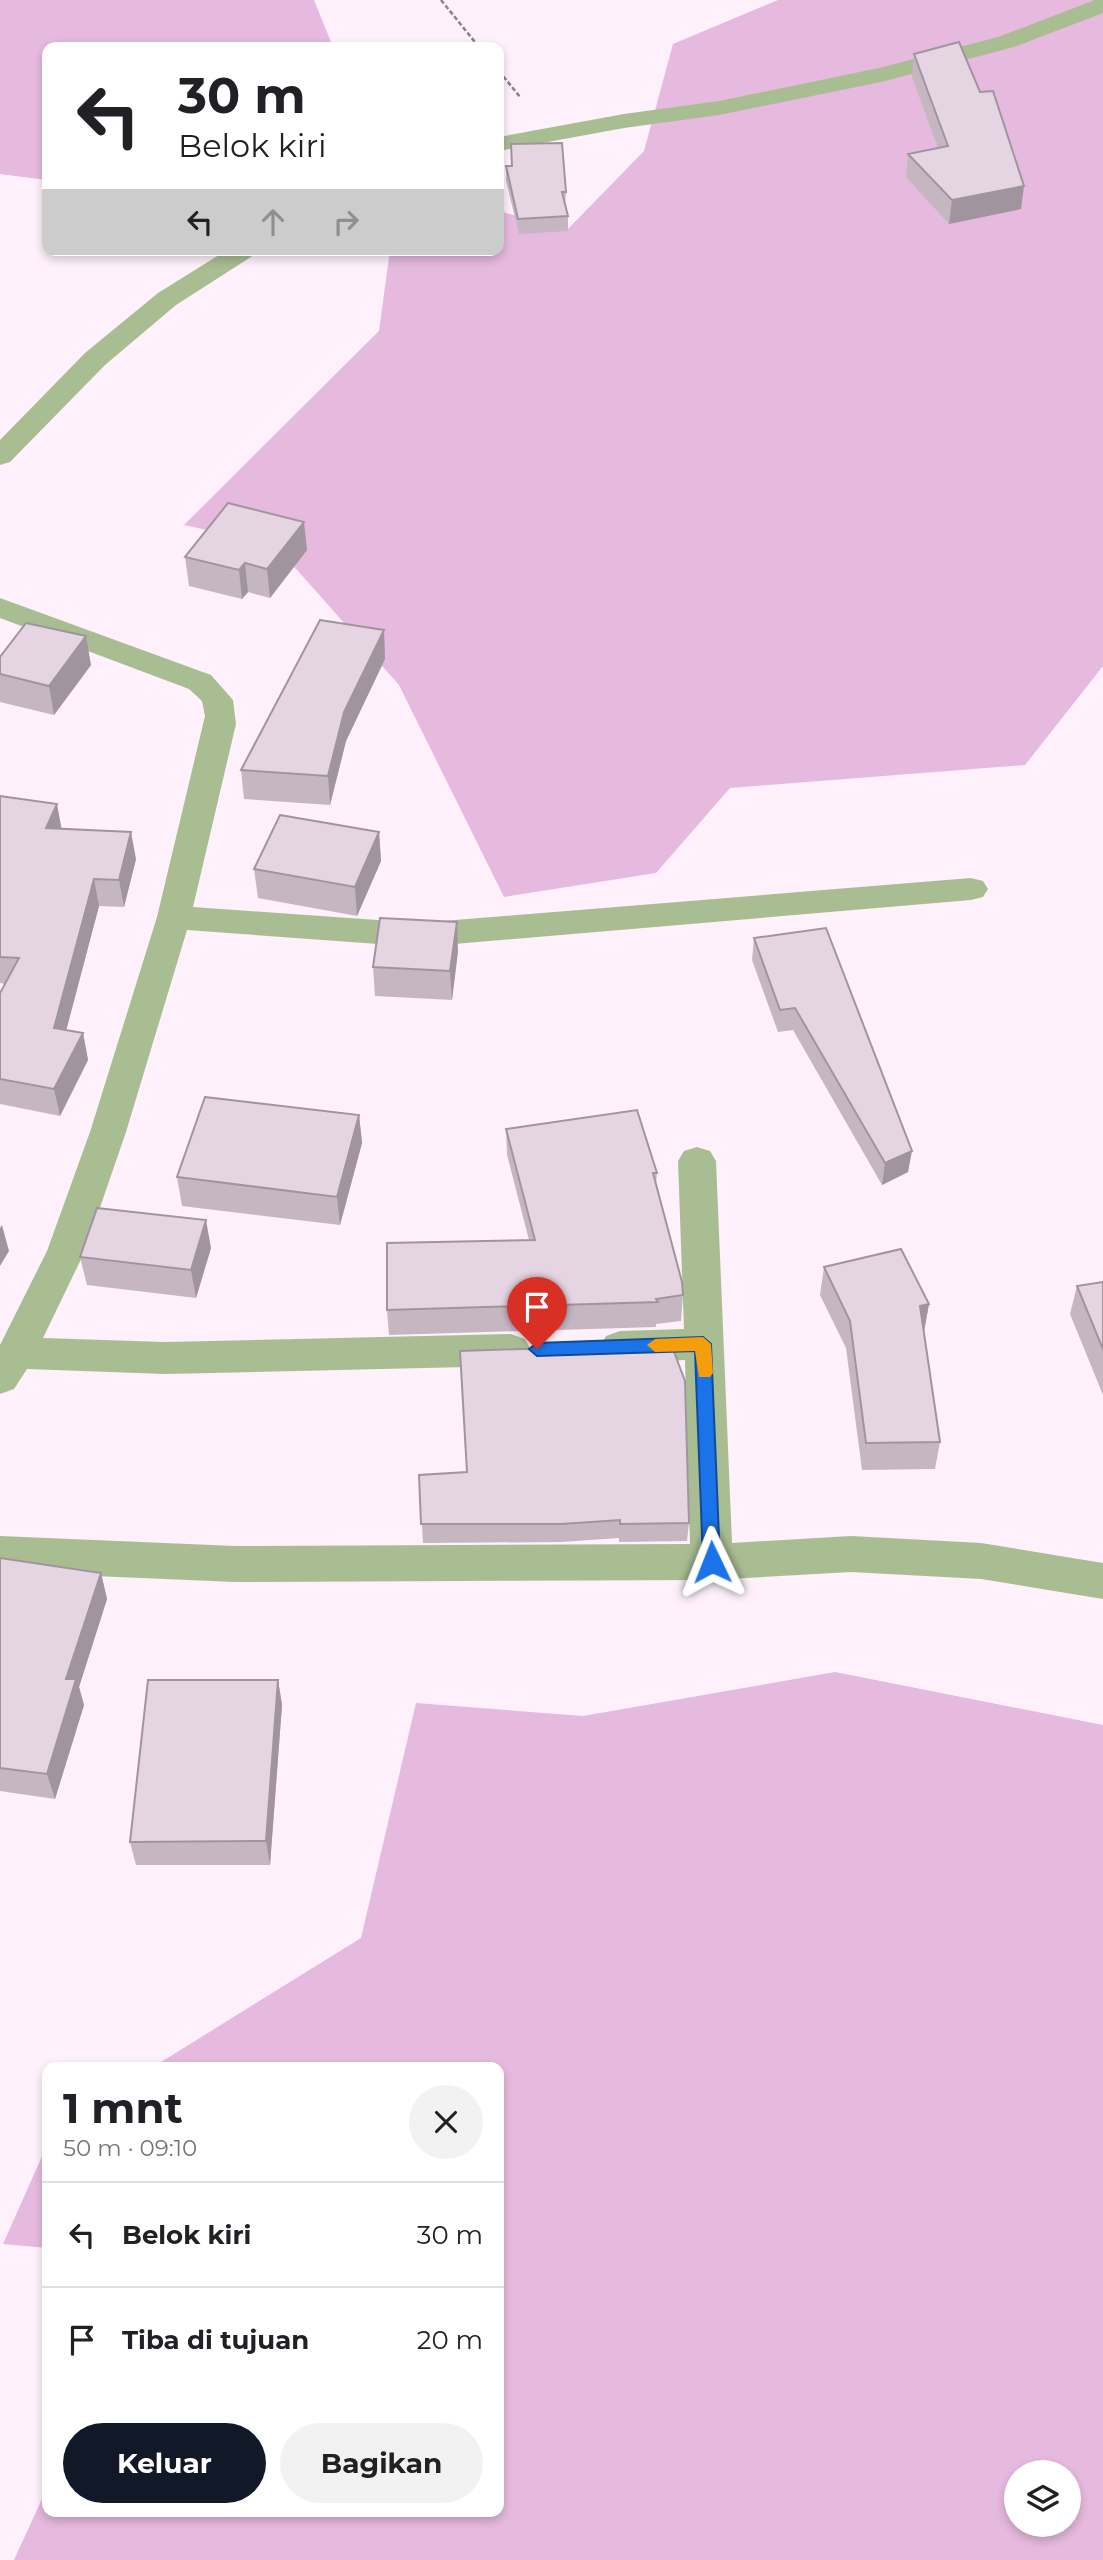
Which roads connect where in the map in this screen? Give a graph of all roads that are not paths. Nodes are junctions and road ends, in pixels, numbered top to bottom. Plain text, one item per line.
1 (1103, 5) edge
2 (504, 143) edge
3 (235, 256) edge
4 (0, 456) edge
5 (0, 607) edge
6 (971, 889) dead end
7 (174, 917) junction
8 (697, 1161) dead end
9 (703, 1344) junction
10 (8, 1365) edge
11 (0, 1554) edge
12 (712, 1562) junction
13 (1103, 1581) edge

1 - 2 street
3 - 4 street
5 - 7 street
6 - 7 street
7 - 10 street
8 - 9 street
9 - 10 street
9 - 12 street
11 - 12 street
12 - 13 street

